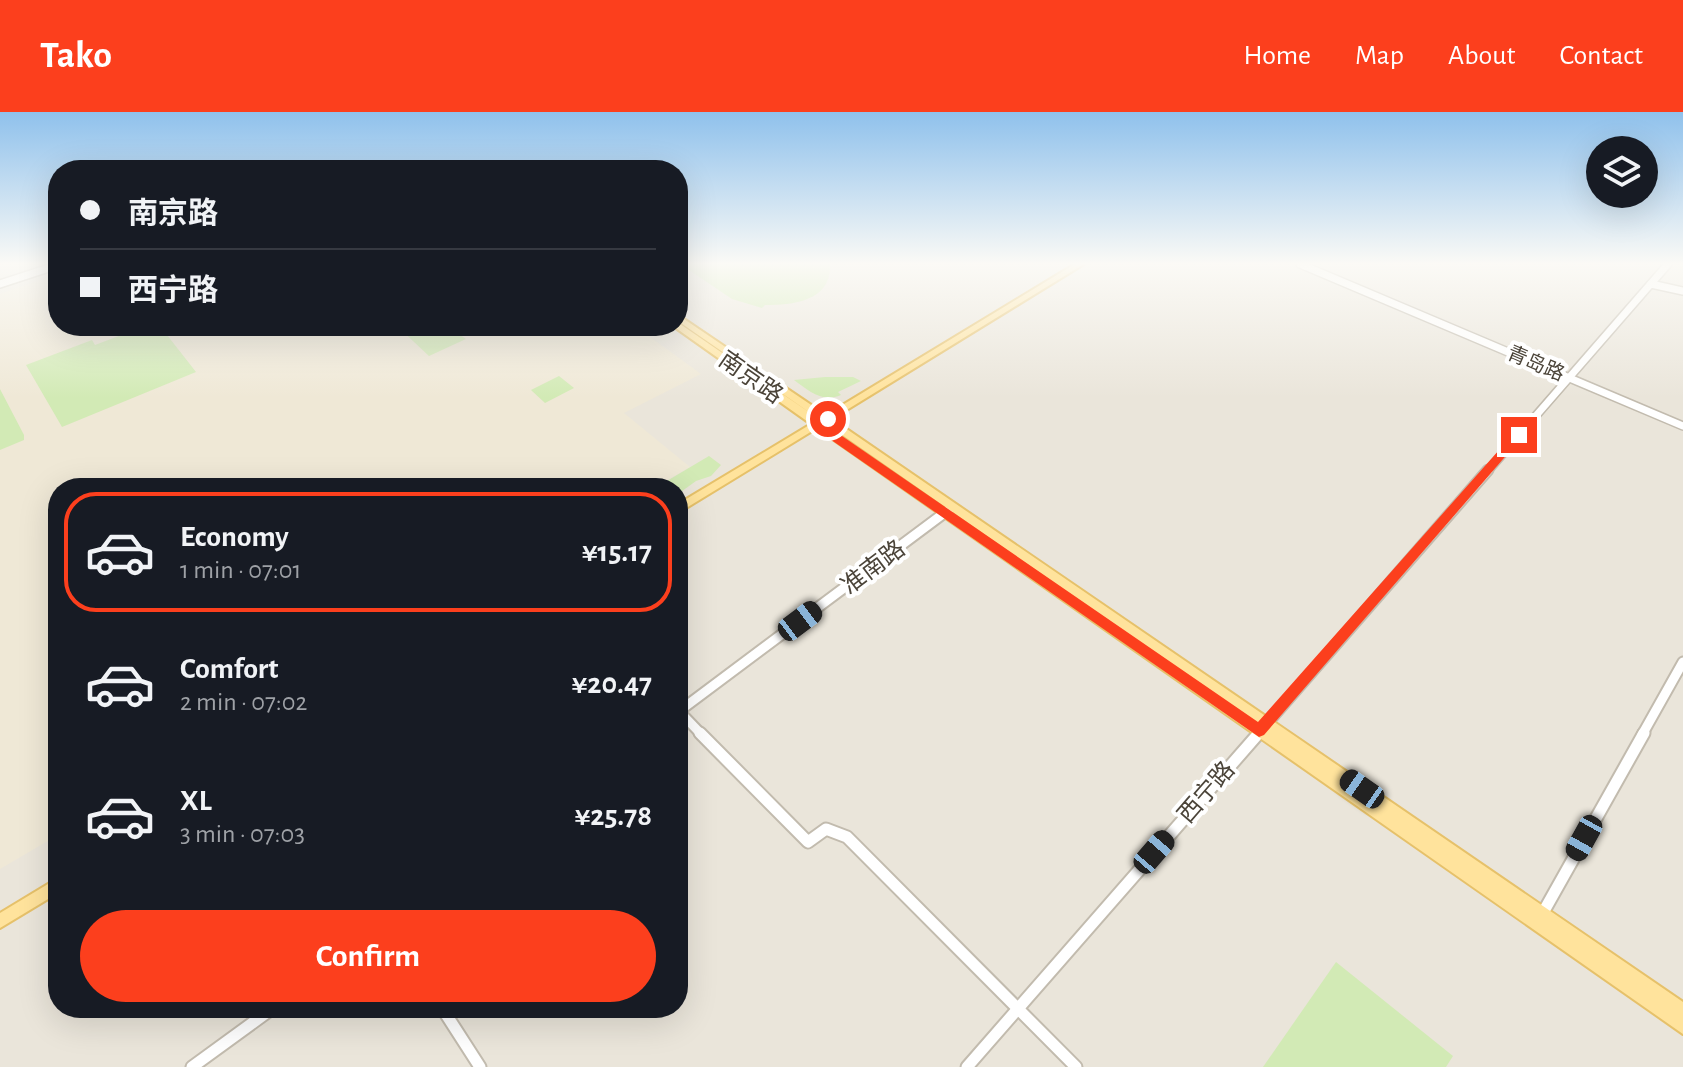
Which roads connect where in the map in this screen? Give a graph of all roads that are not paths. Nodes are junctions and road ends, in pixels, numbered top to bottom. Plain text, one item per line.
1 (1010, 309) edge
2 (1406, 309) edge
3 (1629, 309) edge
4 (688, 324) edge
5 (688, 334) edge
6 (1569, 377) junction
7 (831, 422) junction
8 (818, 425) junction
9 (1683, 426) edge
10 (688, 503) edge
11 (949, 510) junction
12 (1683, 662) edge
13 (688, 705) edge
14 (688, 722) edge
15 (1263, 727) junction
16 (48, 891) edge
17 (1540, 919) junction
18 (0, 921) edge
19 (1018, 1009) junction
20 (1683, 1011) edge
21 (259, 1018) edge
22 (448, 1018) edge
23 (1683, 1026) edge
24 (192, 1067) edge
25 (480, 1067) edge
26 (967, 1067) edge
27 (1076, 1067) edge

1 - 7 main road
2 - 6 street, 青岛路
3 - 6 street, 西宁路
4 - 7 main road, 南京路
5 - 8 main road, 南京路
6 - 9 street, 青岛路
6 - 15 street, 西宁路
7 - 8 main road
7 - 11 main road, 南京路
8 - 10 main road
8 - 11 main road, 南京路
11 - 13 street, 准南路
11 - 15 main road
12 - 17 street
14 - 19 street
15 - 17 main road
15 - 19 street, 西宁路
16 - 18 main road
17 - 20 main road
17 - 23 main road
19 - 26 street, 西宁路
19 - 27 street
21 - 24 street
22 - 25 street

